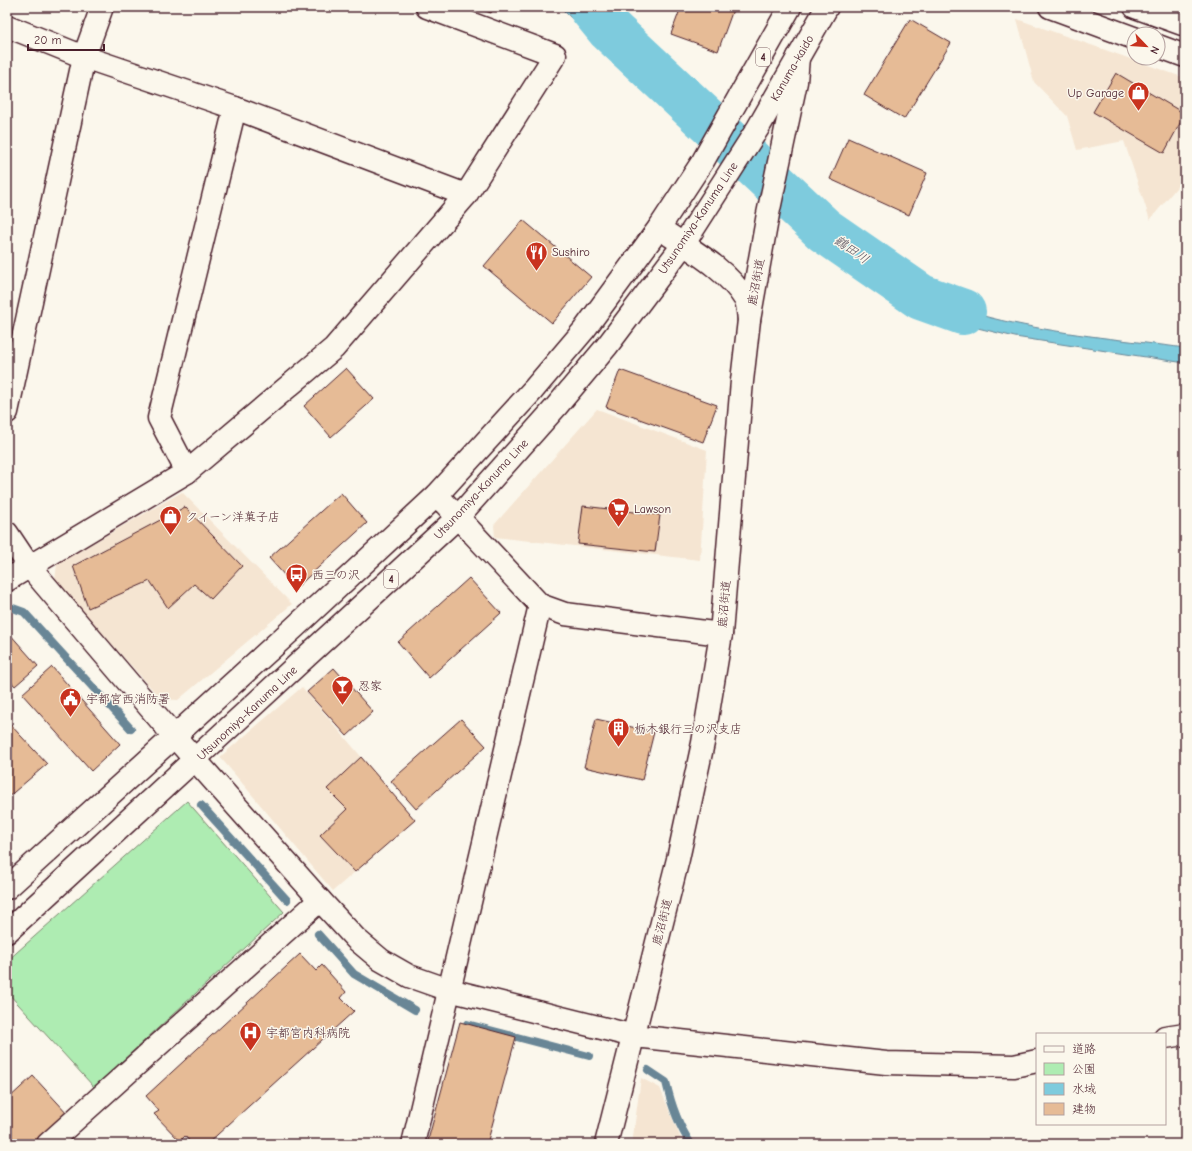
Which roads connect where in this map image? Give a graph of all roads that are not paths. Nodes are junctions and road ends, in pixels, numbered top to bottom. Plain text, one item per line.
1 (102, 7) edge
2 (428, 7) edge
3 (790, 7) edge
4 (827, 7) edge
5 (1050, 7) edge
6 (1135, 7) edge
7 (1185, 25) edge
8 (7, 26) edge
9 (1126, 35) edge
10 (1166, 49) edge
11 (1185, 56) edge
12 (84, 57) junction
13 (798, 57) junction
14 (235, 108) junction
15 (758, 128) joint
16 (466, 195) junction
17 (659, 228) junction
18 (683, 245) junction
19 (749, 320) junction
20 (7, 412) edge
21 (187, 472) junction
22 (437, 495) junction
23 (458, 516) junction
24 (7, 533) edge
25 (29, 566) junction
26 (7, 580) edge
27 (540, 605) junction
28 (721, 634) junction
29 (174, 736) junction
30 (195, 761) junction
31 (7, 888) edge
32 (320, 900) junction
33 (7, 932) edge
34 (449, 990) junction
35 (1185, 1034) edge
36 (634, 1036) junction
37 (1166, 1037) edge
38 (1036, 1061) edge
39 (48, 1144) edge
40 (413, 1144) edge
41 (606, 1144) edge

1 - 12 street
2 - 16 street
3 - 17 street, 4
4 - 13 street, Kanuma-kaido / 4
5 - 9 street
6 - 7 street
8 - 12 street
10 - 11 street
12 - 14 street
12 - 20 street
13 - 15 street, Kanuma-kaido / 4
13 - 19 street, 鹿沼街道
14 - 16 street
14 - 21 street
15 - 18 street, Utsunomiya-Kanuma Line / 4
16 - 21 street
17 - 18 street
17 - 22 street, 4
18 - 19 street
18 - 23 street, Utsunomiya-Kanuma Line / 4
19 - 28 street, 鹿沼街道
21 - 25 street
22 - 23 street
22 - 29 street, 4
23 - 27 street
23 - 30 street, Utsunomiya-Kanuma Line / 4
24 - 25 street
25 - 26 street
25 - 29 street
27 - 28 street
27 - 34 street
28 - 36 street, 鹿沼街道
29 - 30 street
29 - 31 street, 4
30 - 32 street
30 - 33 street, Utsunomiya-Kanuma Line / 4
32 - 34 street
32 - 39 street
34 - 36 street
34 - 40 street
35 - 37 street
36 - 38 street
36 - 41 street, 鹿沼街道

